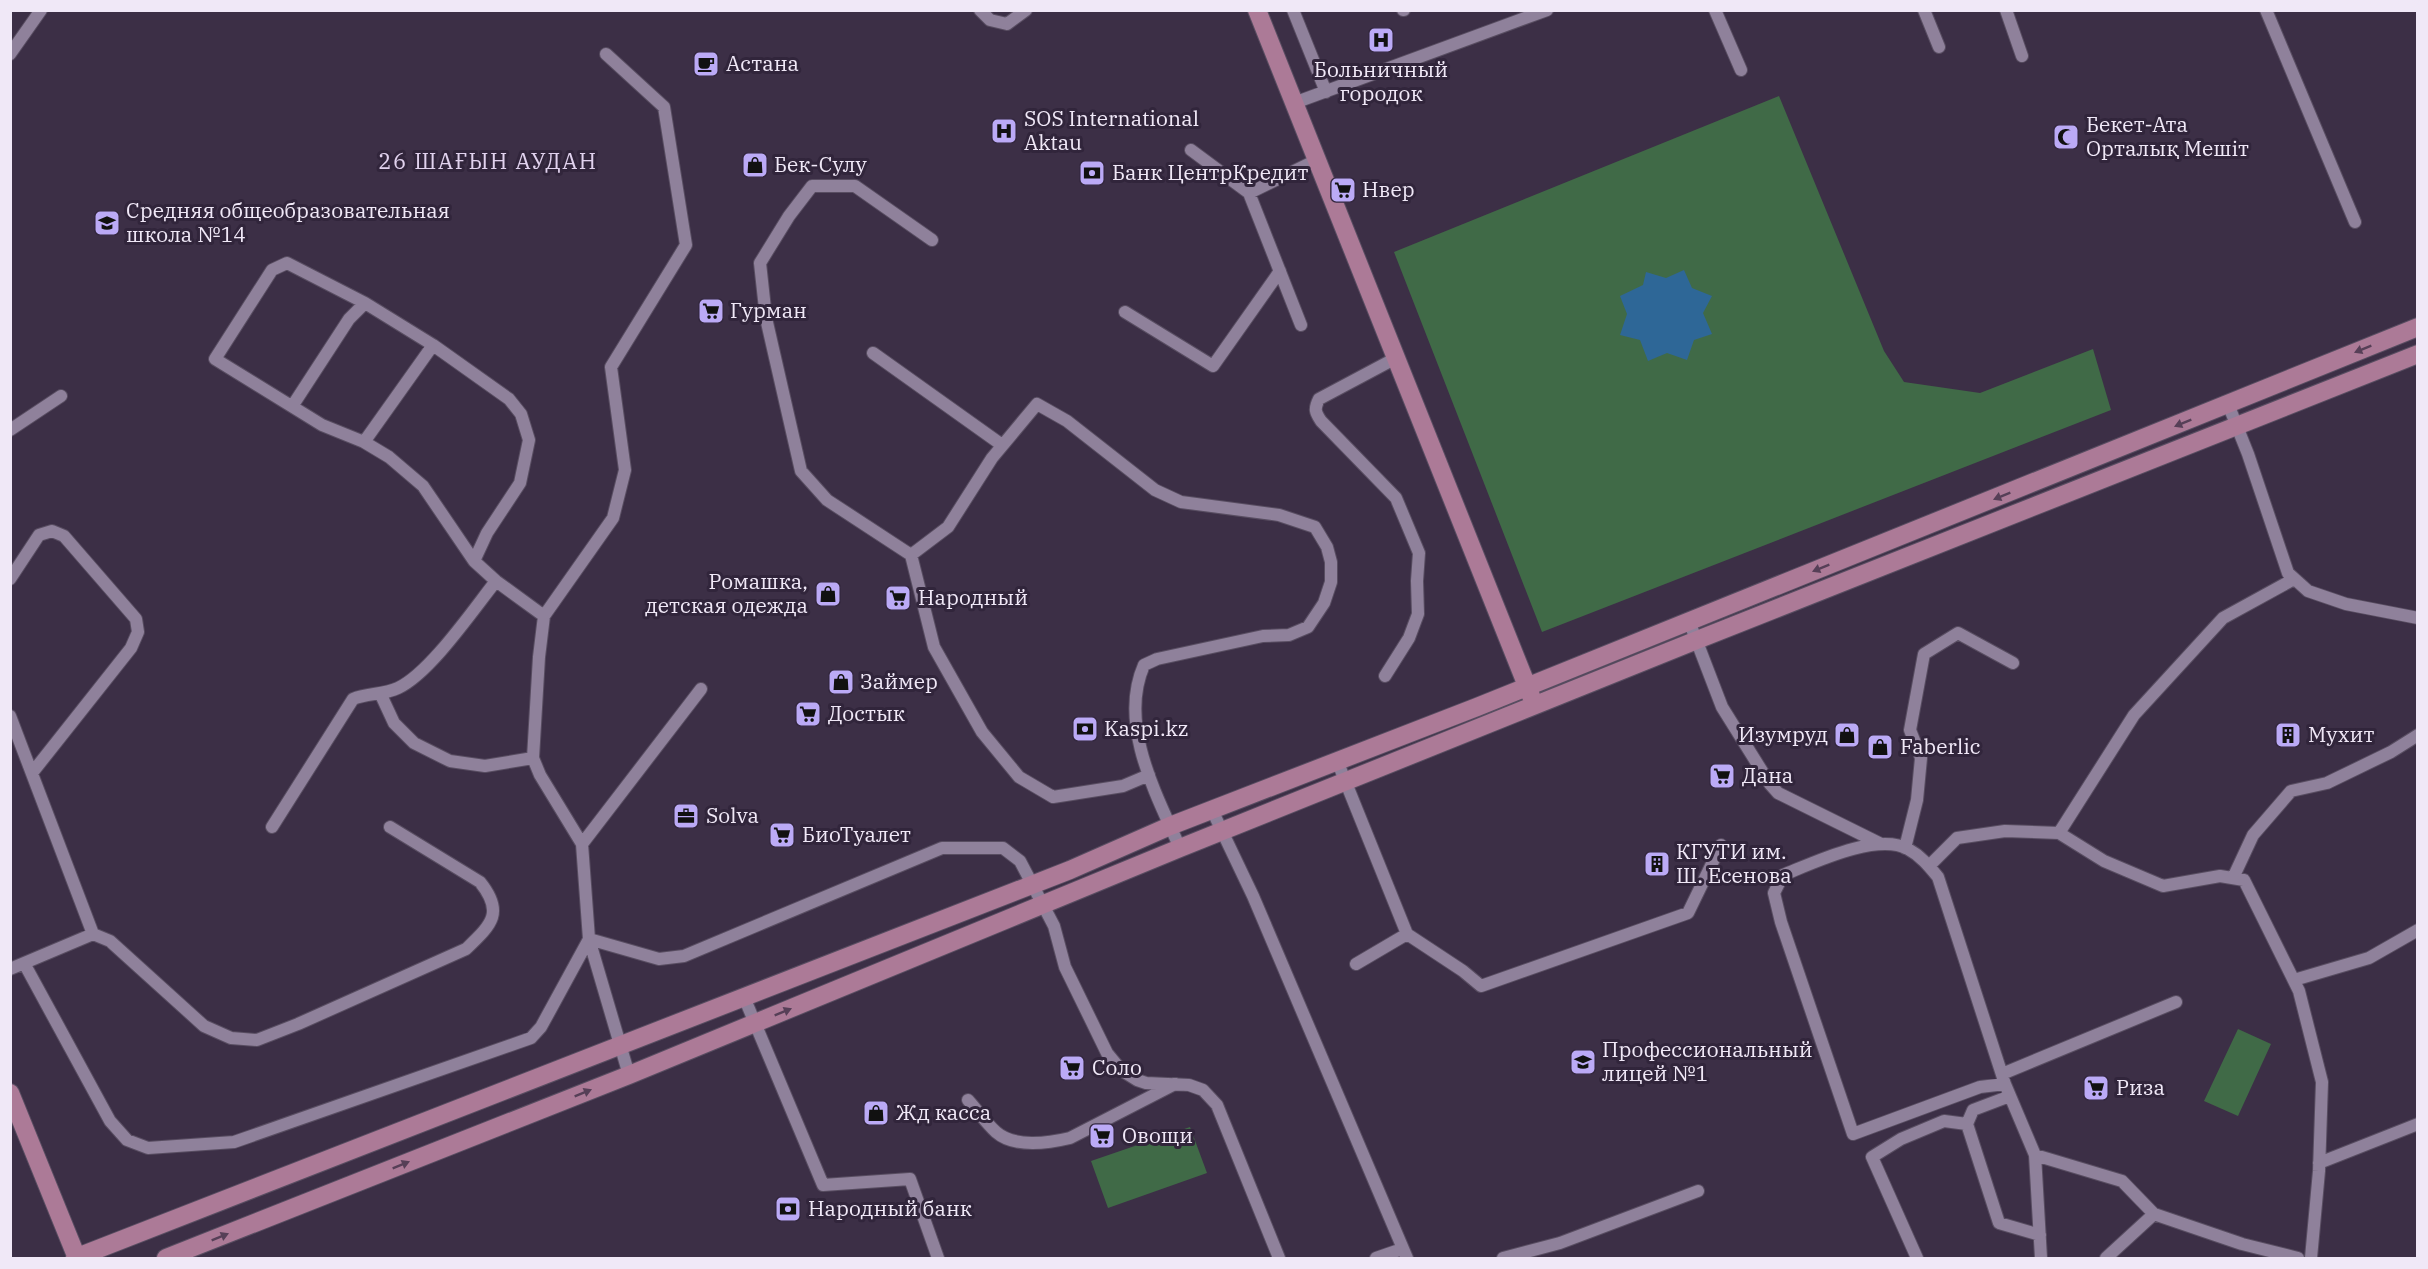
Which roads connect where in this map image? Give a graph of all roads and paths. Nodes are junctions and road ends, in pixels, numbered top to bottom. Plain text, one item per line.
1 (41, 10) edge
2 (980, 10) edge
3 (1026, 10) edge
4 (1257, 10) edge
5 (1293, 10) edge
6 (1547, 10) edge
7 (1715, 10) edge
8 (1924, 10) edge
9 (2006, 10) edge
10 (2266, 10) edge
11 (1939, 47) dead end
12 (10, 54) edge
13 (606, 54) dead end
14 (2022, 56) dead end
15 (1741, 70) dead end
16 (1326, 92) junction
17 (1294, 103) junction
18 (1191, 150) dead end
19 (1317, 160) junction
20 (1249, 193) junction
21 (2355, 222) dead end
22 (932, 240) dead end
23 (1280, 271) junction
24 (365, 303) junction
25 (1125, 312) dead end
26 (1301, 325) dead end
27 (2418, 327) edge
28 (433, 345) junction
29 (873, 353) dead end
30 (2418, 354) edge
31 (1396, 358) junction
32 (61, 396) dead end
33 (2228, 404) junction
34 (293, 405) junction
35 (2237, 426) junction
36 (10, 430) edge
37 (364, 442) junction
38 (1002, 445) junction
39 (911, 555) junction
40 (474, 561) junction
41 (10, 579) edge
42 (2294, 579) junction
43 (496, 581) junction
44 (544, 616) junction
45 (2418, 618) edge
46 (1689, 621) junction
47 (1697, 640) junction
48 (2013, 663) dead end
49 (1385, 676) dead end
50 (1528, 687) junction
51 (701, 689) dead end
52 (381, 695) junction
53 (1535, 706) junction
54 (10, 716) edge
55 (2418, 735) edge
56 (533, 758) junction
57 (1338, 763) junction
58 (32, 773) junction
59 (1149, 775) junction
60 (1346, 782) junction
61 (1212, 810) junction
62 (272, 826) dead end
63 (1170, 826) junction
64 (390, 827) dead end
65 (1222, 832) junction
66 (2059, 833) junction
67 (582, 844) junction
68 (1881, 844) junction
69 (1721, 845) dead end
70 (1180, 848) junction
71 (1905, 848) junction
72 (1929, 866) junction
73 (2233, 878) junction
74 (1032, 884) junction
75 (1043, 905) junction
76 (2418, 930) edge
77 (93, 934) junction
78 (1407, 934) junction
79 (589, 939) junction
80 (24, 963) junction
81 (1356, 964) dead end
82 (10, 969) edge
83 (2294, 980) junction
84 (744, 997) junction
85 (2176, 1002) dead end
86 (754, 1024) junction
87 (622, 1045) junction
88 (629, 1075) junction
89 (2004, 1079) junction
90 (1176, 1083) junction
91 (10, 1093) edge
92 (2010, 1096) junction
93 (969, 1100) dead end
94 (1967, 1124) junction
95 (2418, 1124) edge
96 (2035, 1155) junction
97 (2319, 1163) junction
98 (1698, 1191) dead end
99 (2154, 1214) junction
100 (2040, 1235) junction
101 (1405, 1254) edge
102 (76, 1258) edge
103 (166, 1258) edge
104 (938, 1258) edge
105 (1279, 1258) edge
106 (1376, 1258) edge
107 (1503, 1258) edge
108 (1917, 1258) edge
109 (2041, 1258) edge
110 (2106, 1258) edge
111 (2298, 1258) edge
112 (2311, 1258) edge

1 - 12 lane
2 - 3 lane
4 - 17 main road
5 - 16 lane
6 - 16 lane
7 - 15 lane
8 - 11 lane
9 - 14 lane
10 - 21 lane
13 - 44 lane
16 - 17 lane
17 - 19 main road
18 - 20 lane
19 - 20 lane
19 - 31 main road
20 - 23 lane
22 - 39 lane
23 - 25 lane
23 - 26 lane
24 - 28 lane
24 - 34 lane
24 - 34 lane
27 -> 33 main road
28 - 37 lane
28 - 40 lane
29 - 38 lane
30 - 35 main road
31 - 49 lane
31 - 50 main road
32 - 36 lane
33 - 35 lane
33 -> 46 main road
34 - 37 lane
35 - 42 lane
35 - 47 main road
37 - 40 lane
38 - 39 lane
38 - 59 lane
39 - 59 lane
40 - 43 lane
41 - 58 lane
42 - 45 lane
42 - 66 lane
43 - 44 lane
43 - 52 lane
44 - 56 lane
46 - 47 lane
46 - 50 main road
47 - 53 main road
47 - 68 lane
48 - 71 lane
50 - 53 main road
50 - 57 main road
51 - 67 lane
52 - 56 lane
52 - 62 lane
53 - 60 main road
54 - 58 lane
55 - 73 lane
56 - 67 lane
57 - 60 lane
57 - 61 main road
58 - 77 lane
59 - 63 lane
60 - 65 main road
60 - 78 lane
61 - 63 main road
61 - 65 lane
63 - 70 lane
63 - 74 main road
64 - 77 lane
65 - 70 main road
65 - 101 lane
66 - 72 lane
66 - 73 lane
67 - 79 lane
68 - 71 lane
68 - 89 lane
69 - 78 lane
70 - 75 main road
71 - 72 lane
72 - 89 lane
73 - 83 lane
74 - 75 lane
74 - 79 lane
74 - 84 main road
86 -> 75 main road
75 - 90 lane
76 - 83 lane
77 - 80 lane
78 - 81 lane
79 - 80 lane
79 - 87 lane
80 - 82 lane
83 - 97 lane
84 - 86 lane
84 - 87 main road
85 - 89 lane
86 - 88 main road
86 - 104 lane
87 - 88 lane
87 - 102 main road
103 -> 88 main road
89 - 92 lane
90 - 93 lane
90 - 105 lane
91 - 102 main road
92 - 94 lane
92 - 96 lane
94 - 100 lane
94 - 108 lane
95 - 97 lane
96 - 99 lane
96 - 100 lane
97 - 112 lane
98 - 107 lane
99 - 110 lane
99 - 111 lane
100 - 109 lane
101 - 106 lane

